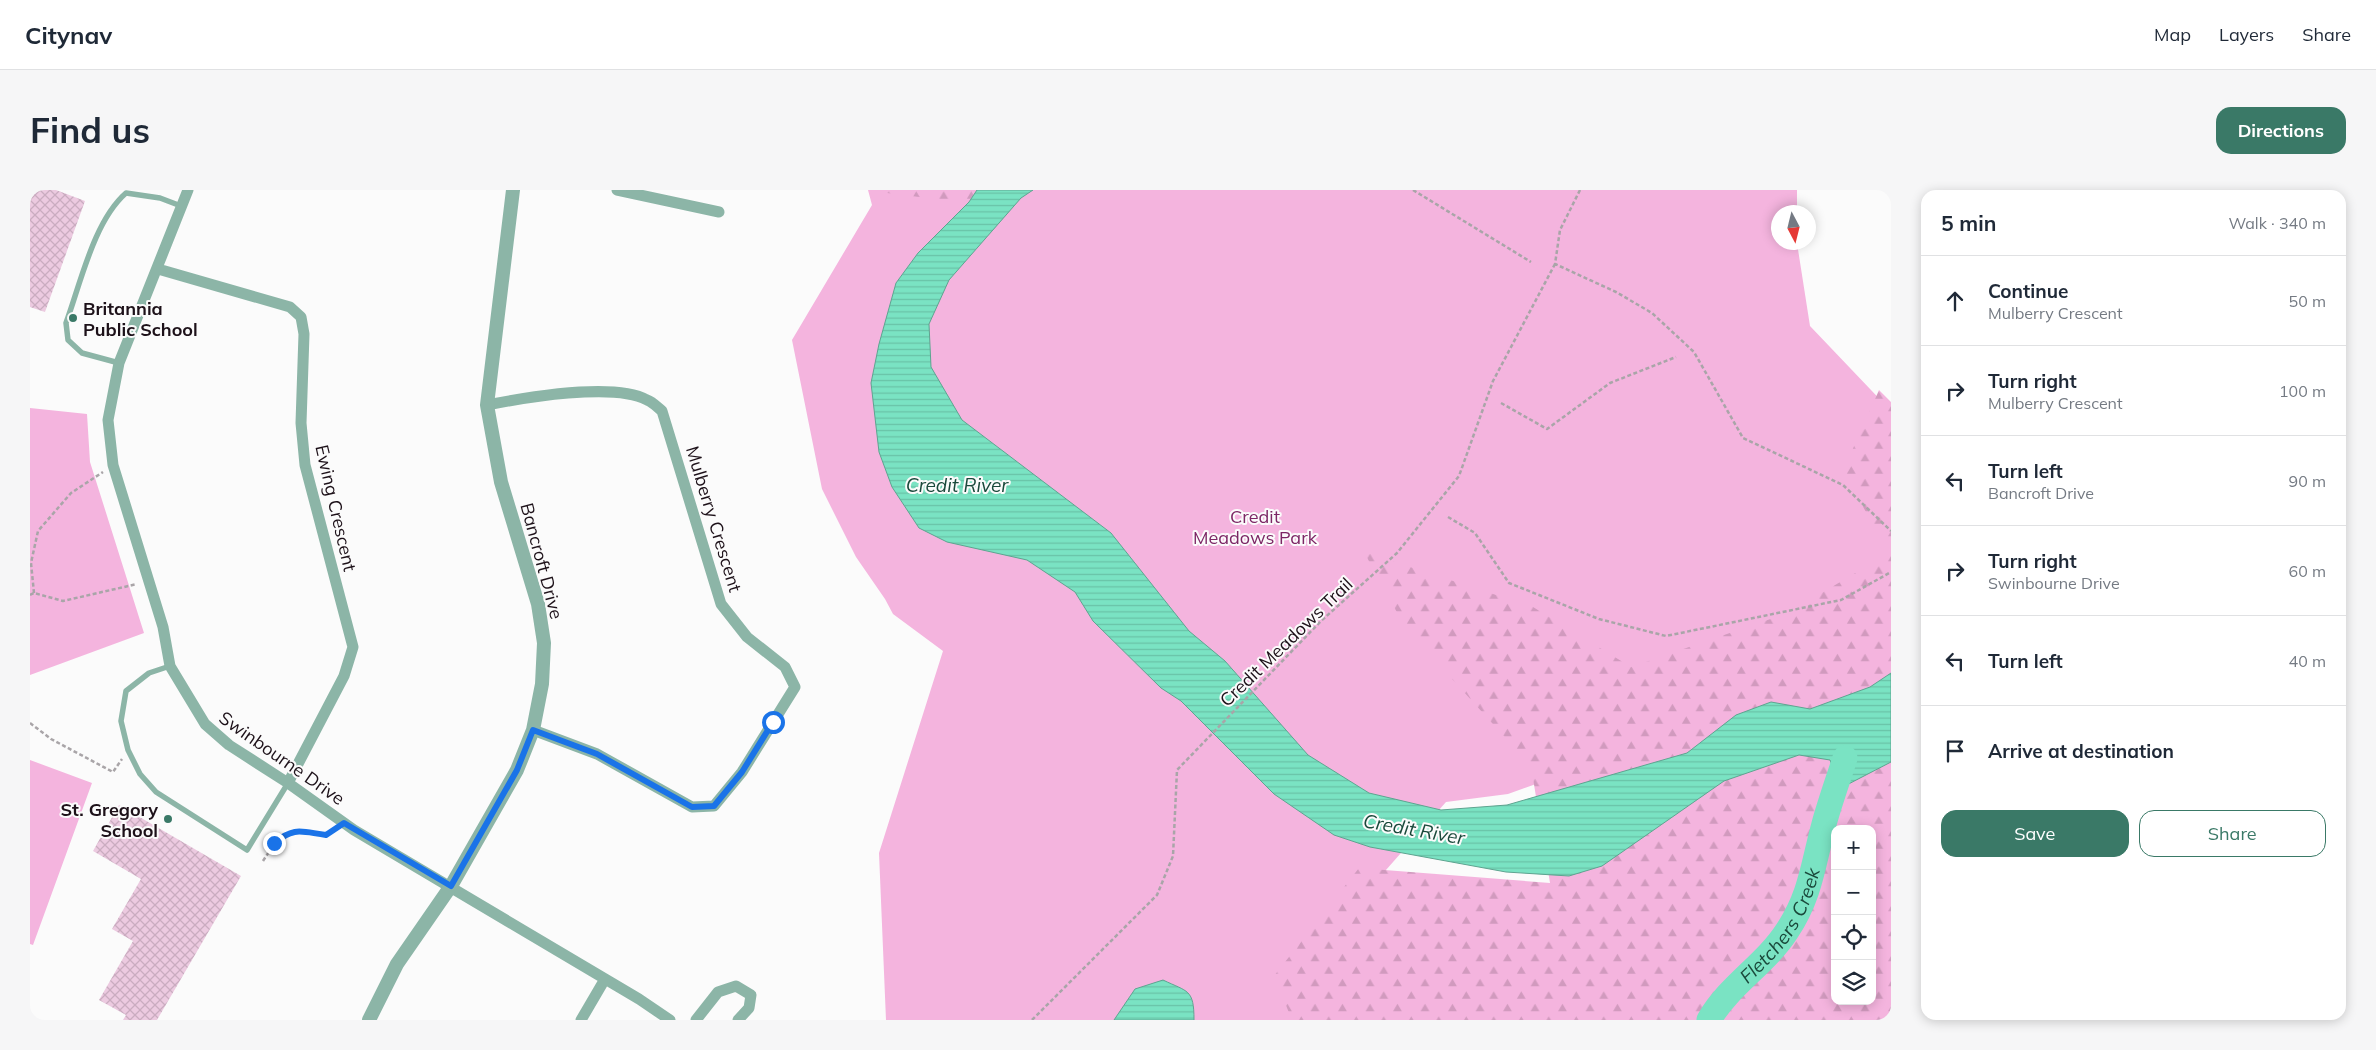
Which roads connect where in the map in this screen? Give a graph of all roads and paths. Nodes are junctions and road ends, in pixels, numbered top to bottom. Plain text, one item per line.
1 (188, 190) edge
2 (513, 190) edge
3 (617, 190) edge
4 (1413, 190) edge
5 (1580, 190) edge
6 (181, 206) junction
7 (719, 212) dead end
8 (1532, 262) dead end
9 (1555, 264) junction
10 (158, 269) junction
11 (1676, 357) dead end
12 (119, 363) junction
13 (1501, 403) dead end
14 (487, 405) junction
15 (113, 465) junction
16 (1448, 517) dead end
17 (1891, 531) edge
18 (1891, 572) edge
19 (148, 582) junction
20 (34, 593) junction
21 (30, 595) edge
22 (170, 666) junction
23 (30, 723) edge
24 (533, 730) junction
25 (128, 750) junction
26 (288, 783) junction
27 (344, 823) junction
28 (263, 861) dead end
29 (451, 886) junction
30 (605, 979) junction
31 (369, 1020) edge
32 (580, 1020) edge
33 (670, 1020) edge
34 (696, 1020) edge
35 (738, 1020) edge
36 (1032, 1020) edge

1 - 6 street, Swinbourne Drive
2 - 14 street, Bancroft Drive
3 - 7 street
4 - 8 path
5 - 9 path, Credit Meadows Trail
6 - 10 street, Swinbourne Drive
6 - 12 lane
9 - 17 path
9 - 36 path, Credit Meadows Trail
10 - 12 street, Swinbourne Drive
10 - 26 street, Ewing Crescent
11 - 13 path
12 - 15 street, Swinbourne Drive
14 - 24 street, Bancroft Drive
14 - 24 street, Mulberry Crescent
15 - 19 street, Swinbourne Drive
15 - 20 path
16 - 18 path
19 - 20 path
19 - 22 street, Swinbourne Drive
20 - 21 path
22 - 25 lane
22 - 26 street, Swinbourne Drive
23 - 25 path
24 - 29 street, Bancroft Drive
25 - 26 lane
26 - 27 street, Swinbourne Drive
27 - 28 path
27 - 29 street, Swinbourne Drive
29 - 30 street, Swinbourne Drive
29 - 31 street, Bancroft Drive
30 - 32 street
30 - 33 street, Swinbourne Drive
34 - 35 street

